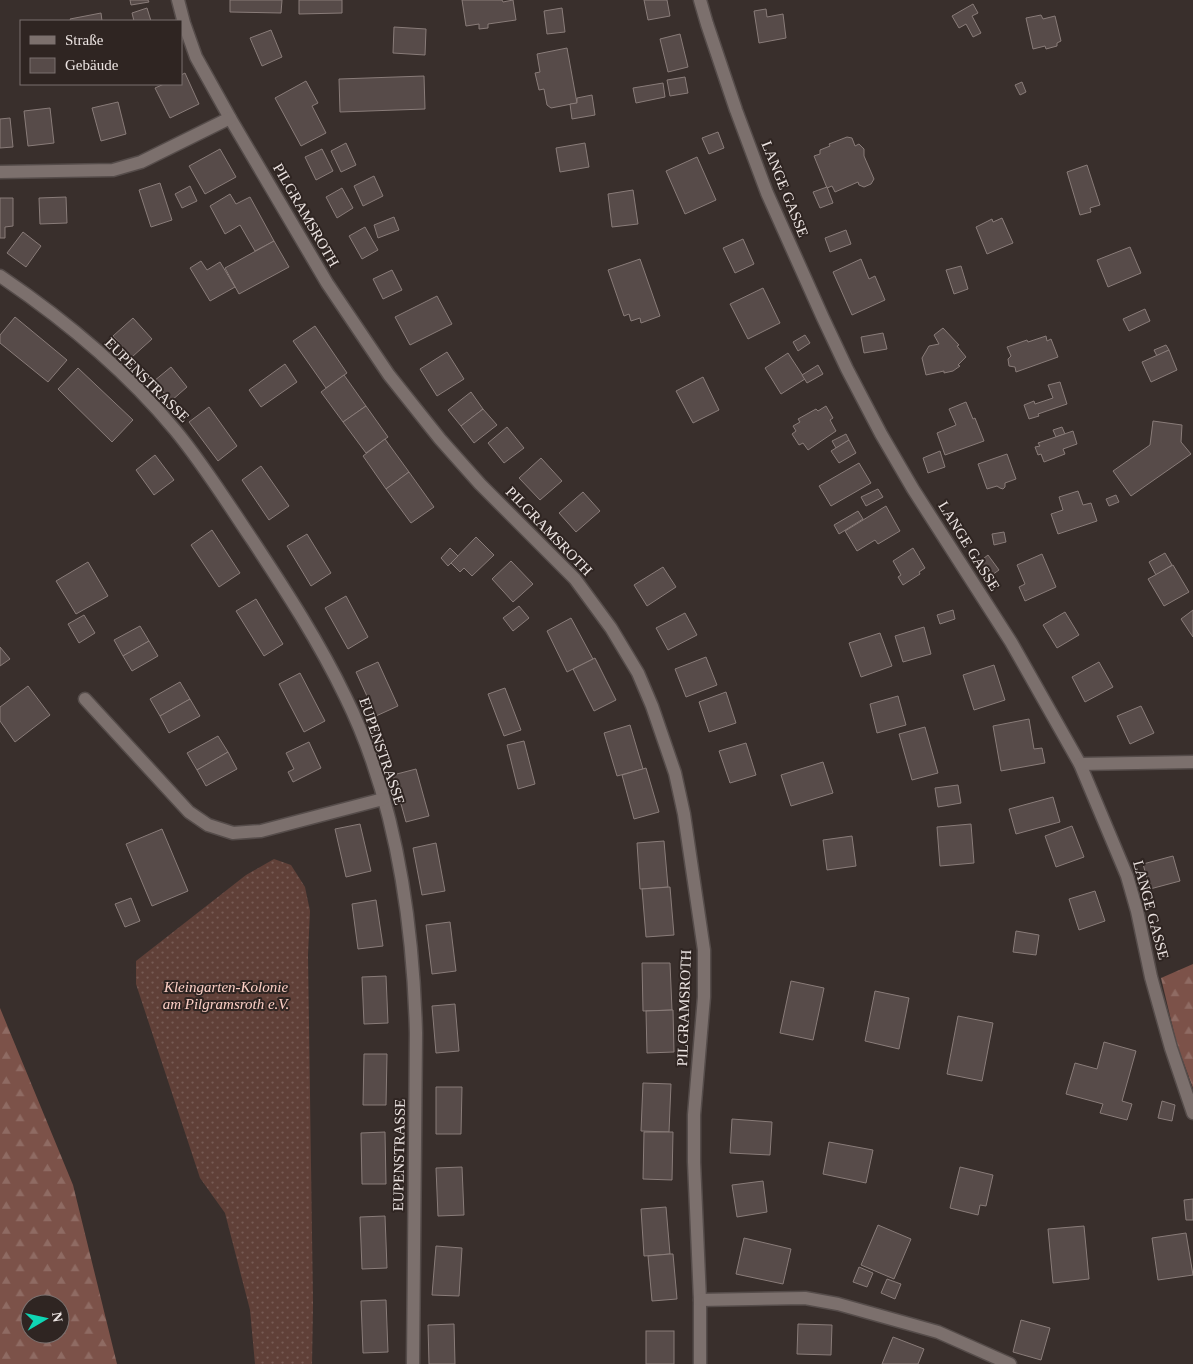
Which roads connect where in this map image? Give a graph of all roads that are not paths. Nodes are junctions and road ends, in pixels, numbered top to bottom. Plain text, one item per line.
1 (178, 0) edge
2 (700, 0) edge
3 (230, 118) junction
4 (0, 172) edge
5 (0, 276) edge
6 (86, 698) dead end
7 (1193, 762) edge
8 (1080, 764) junction
9 (383, 799) junction
10 (1193, 1113) edge
11 (700, 1300) junction
12 (413, 1364) edge
13 (700, 1364) edge
14 (1010, 1364) edge

1 - 3 street, PILGRAMSROTH
2 - 8 street, LANGE GASSE
3 - 4 street
3 - 11 street, PILGRAMSROTH
5 - 9 street, EUPENSTRASSE
6 - 9 street
7 - 8 street
8 - 10 street, LANGE GASSE
9 - 12 street, EUPENSTRASSE
11 - 13 street, PILGRAMSROTH
11 - 14 street

